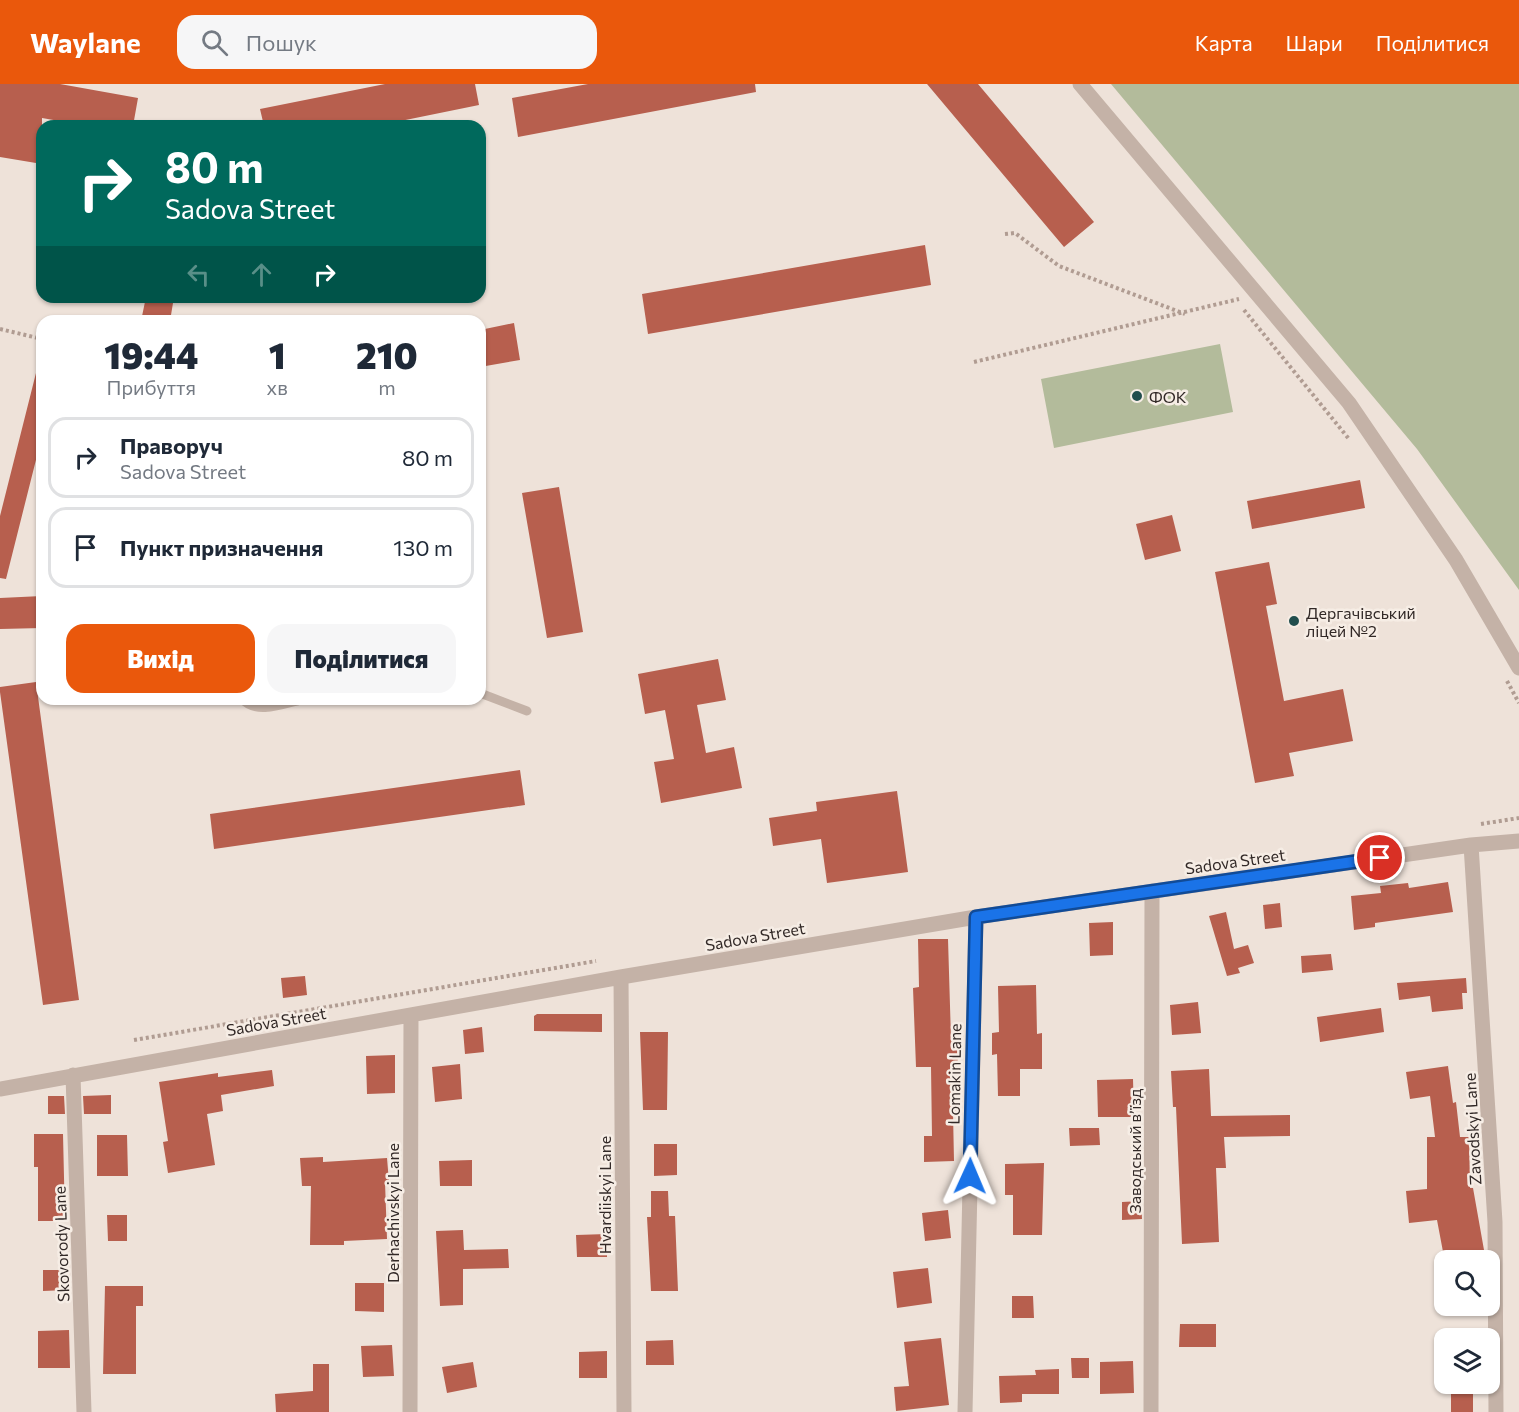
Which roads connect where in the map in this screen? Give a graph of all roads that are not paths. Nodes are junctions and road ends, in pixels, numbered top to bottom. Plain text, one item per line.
1 (1080, 84) edge
2 (1519, 668) edge
3 (486, 695) edge
4 (248, 705) edge
5 (276, 705) edge
6 (527, 711) dead end
7 (1519, 841) edge
8 (1471, 845) junction
9 (1152, 891) junction
10 (976, 917) junction
11 (621, 977) junction
12 (411, 1015) junction
13 (73, 1075) junction
14 (0, 1089) edge
15 (84, 1412) edge
16 (410, 1412) edge
17 (624, 1412) edge
18 (964, 1412) edge
19 (1151, 1412) edge
20 (1496, 1412) edge

1 - 2 street
3 - 6 lane
4 - 5 lane
7 - 8 street, Sadova Street
8 - 9 street, Sadova Street
8 - 20 street, Zavodskyi Lane
9 - 10 street, Sadova Street
9 - 19 street, Заводський в’їзд
10 - 11 street, Sadova Street
10 - 18 street, Lomakin Lane
11 - 12 street, Sadova Street
11 - 17 street, Hvardiiskyi Lane
12 - 13 street, Sadova Street
12 - 16 street, Derhachivskyi Lane
13 - 14 street, Sadova Street
13 - 15 street, Skovorody Lane

